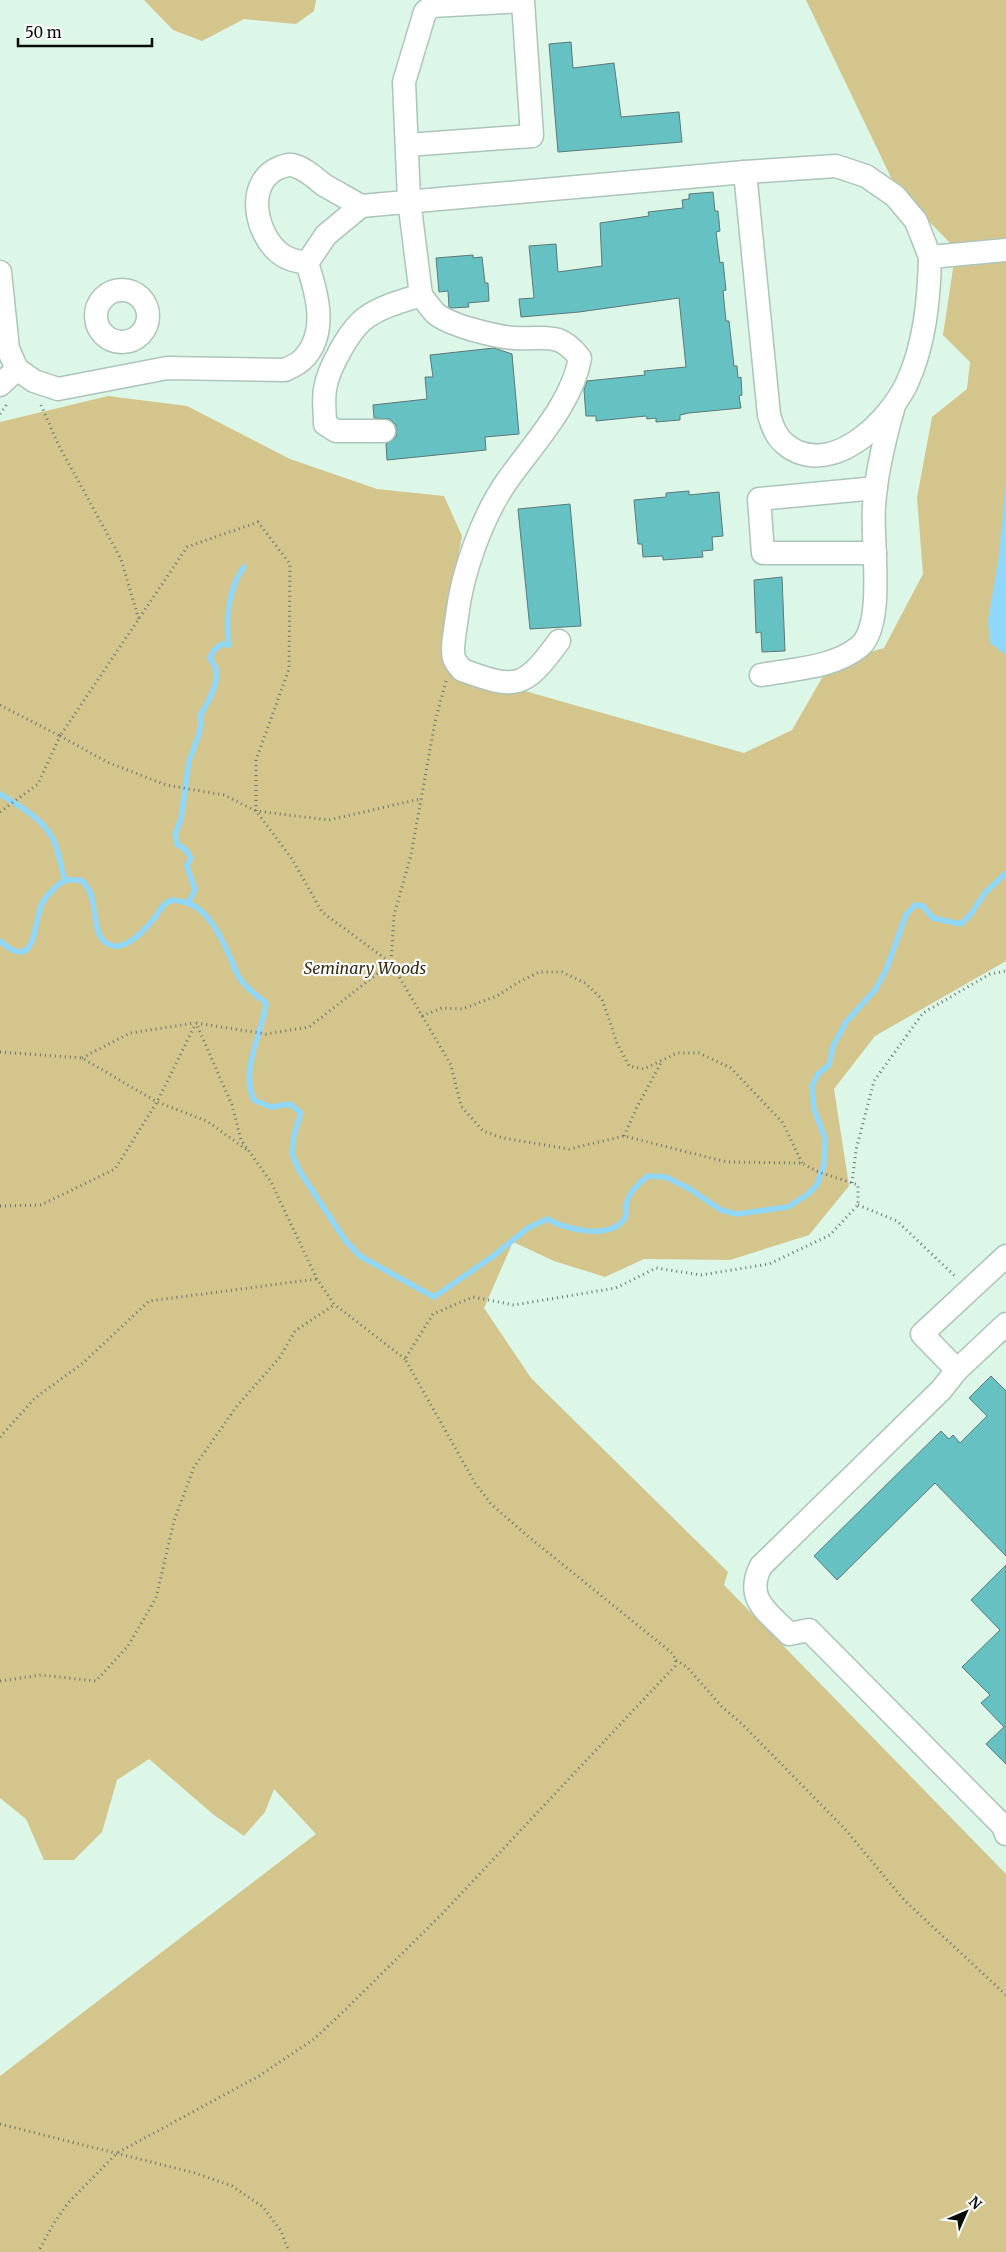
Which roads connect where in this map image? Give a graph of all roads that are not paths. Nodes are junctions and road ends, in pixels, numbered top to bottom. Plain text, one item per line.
1 (407, 145) junction
2 (745, 172) junction
3 (409, 200) junction
4 (361, 206) junction
5 (1006, 250) edge
6 (930, 257) junction
7 (307, 263) junction
8 (0, 272) edge
9 (421, 295) junction
10 (119, 342) dead end
11 (22, 372) junction
12 (110, 379) junction
13 (0, 385) edge
14 (895, 403) junction
15 (384, 431) dead end
16 (876, 488) junction
17 (874, 553) junction
18 (559, 641) dead end
19 (761, 675) dead end
20 (1006, 1256) edge
21 (1006, 1324) edge
22 (957, 1370) junction
23 (1006, 1834) edge

1 - 1 lane
1 - 3 lane
2 - 3 lane
2 - 6 lane
2 - 14 lane
3 - 4 lane
3 - 9 lane
4 - 7 lane
4 - 7 lane
5 - 6 lane
6 - 14 lane
7 - 12 lane
8 - 11 lane
9 - 15 lane
9 - 18 lane
10 - 12 lane
11 - 12 lane
11 - 13 lane
14 - 16 lane
16 - 17 lane
16 - 17 lane
17 - 19 lane
20 - 22 lane
21 - 22 lane
22 - 23 lane

